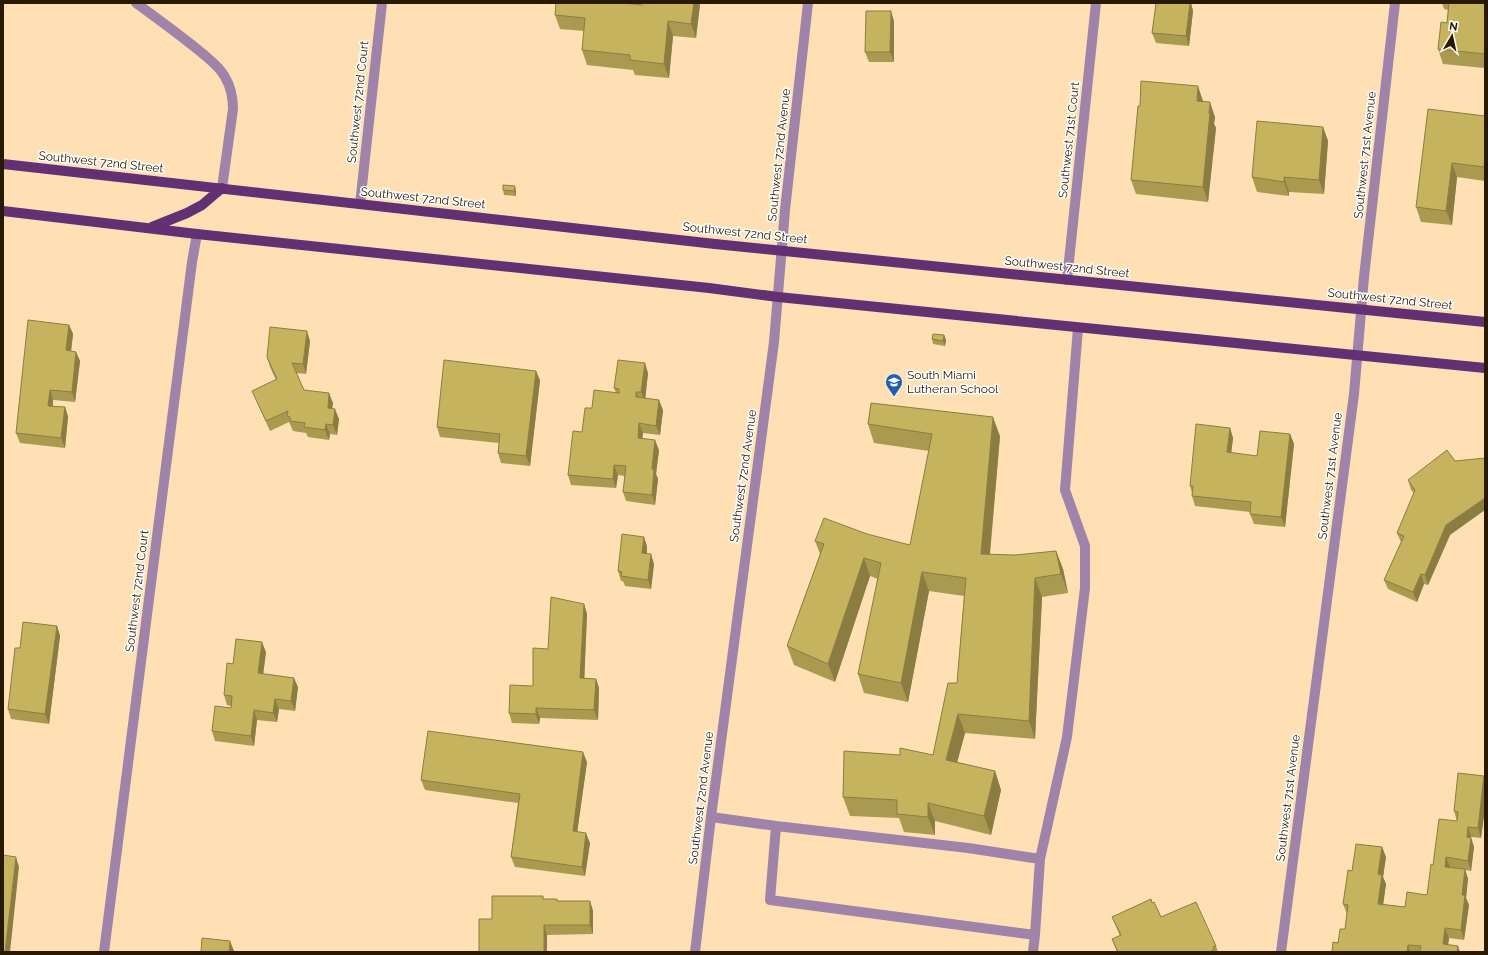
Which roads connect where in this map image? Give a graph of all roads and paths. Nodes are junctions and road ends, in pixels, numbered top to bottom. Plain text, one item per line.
1 (136, 3) edge
2 (382, 3) edge
3 (808, 3) edge
4 (1096, 3) edge
5 (1395, 3) edge
6 (3, 164) edge
7 (222, 188) junction
8 (360, 204) junction
9 (3, 212) edge
10 (150, 228) junction
11 (197, 234) junction
12 (782, 250) junction
13 (1067, 280) junction
14 (778, 297) junction
15 (1361, 310) junction
16 (1485, 322) edge
17 (1078, 328) junction
18 (1357, 356) junction
19 (1485, 368) edge
20 (711, 817) junction
21 (776, 826) junction
22 (1040, 859) junction
23 (1035, 935) junction
24 (104, 952) edge
25 (695, 952) edge
26 (1033, 952) edge
27 (1281, 952) edge

1 - 7 street
2 - 8 street, Southwest 72nd Court
3 - 12 street, Southwest 72nd Avenue
4 - 13 street, Southwest 71st Court
5 - 15 street, Southwest 71st Avenue
6 - 7 main road, Southwest 72nd Street
7 - 8 main road, Southwest 72nd Street
7 - 10 main road
8 - 12 main road, Southwest 72nd Street
9 - 10 main road
10 - 11 main road
11 - 14 main road
11 - 24 street, Southwest 72nd Court
12 - 13 main road, Southwest 72nd Street
12 - 14 street, Southwest 72nd Avenue
13 - 15 main road, Southwest 72nd Street
14 - 17 main road
14 - 20 street, Southwest 72nd Avenue
15 - 16 main road, Southwest 72nd Street
15 - 18 street, Southwest 71st Avenue
17 - 18 main road
17 - 22 street
18 - 19 main road
18 - 27 street, Southwest 71st Avenue
20 - 21 street
20 - 25 street, Southwest 72nd Avenue
21 - 22 street
21 - 23 street
22 - 23 street
23 - 26 street

